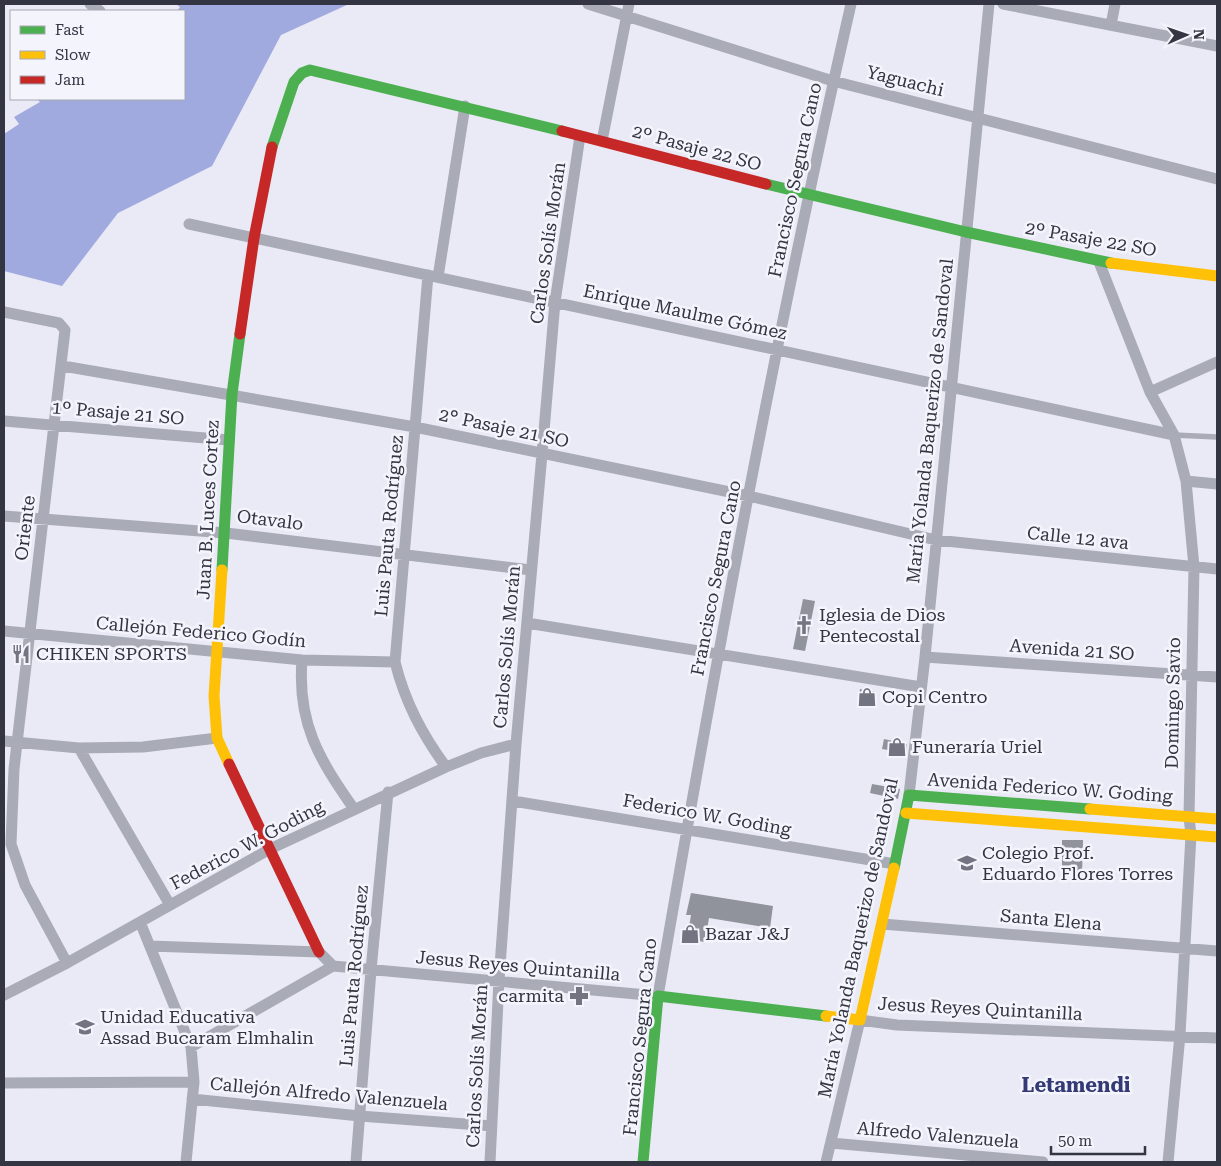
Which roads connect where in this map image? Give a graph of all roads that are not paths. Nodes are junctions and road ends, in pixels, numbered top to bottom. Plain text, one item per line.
1 (588, 4) edge
2 (629, 4) edge
3 (851, 4) edge
4 (989, 4) edge
5 (1004, 4) edge
6 (1115, 4) edge
7 (626, 17) junction
8 (1111, 25) junction
9 (1217, 46) edge
10 (318, 71) joint
11 (833, 81) junction
12 (465, 106) junction
13 (978, 117) junction
14 (580, 136) junction
15 (602, 141) junction
16 (1217, 179) edge
17 (809, 196) junction
18 (188, 224) dead end
19 (966, 232) junction
20 (254, 238) junction
21 (1099, 262) junction
22 (433, 276) junction
23 (1217, 276) edge
24 (555, 302) junction
25 (4, 312) edge
26 (778, 350) junction
27 (1217, 362) edge
28 (62, 366) junction
29 (952, 387) junction
30 (1150, 392) junction
31 (232, 394) junction
32 (4, 421) edge
33 (55, 425) junction
34 (415, 427) junction
35 (1174, 435) junction
36 (1217, 438) edge
37 (230, 440) junction
38 (542, 454) junction
39 (1186, 482) junction
40 (1217, 484) edge
41 (749, 496) junction
42 (4, 516) edge
43 (44, 520) junction
44 (226, 533) junction
45 (936, 540) junction
46 (403, 554) junction
47 (1194, 567) junction
48 (1217, 569) edge
49 (531, 570) junction
50 (527, 623) junction
51 (4, 631) edge
52 (30, 634) junction
53 (216, 651) junction
54 (720, 653) junction
55 (925, 657) junction
56 (302, 660) junction
57 (395, 662) junction
58 (1191, 675) junction
59 (1217, 677) edge
60 (922, 688) junction
61 (217, 738) junction
62 (4, 741) edge
63 (17, 742) junction
64 (516, 744) junction
65 (79, 748) junction
66 (446, 767) junction
67 (388, 792) junction
68 (908, 795) junction
69 (513, 800) junction
70 (354, 810) junction
71 (906, 814) junction
72 (1189, 817) junction
73 (1217, 819) edge
74 (687, 828) junction
75 (1191, 834) junction
76 (1217, 837) edge
77 (8, 844) edge
78 (270, 849) junction
79 (895, 864) junction
80 (170, 906) junction
81 (140, 922) junction
82 (882, 924) junction
83 (150, 946) junction
84 (1185, 948) junction
85 (1217, 951) edge
86 (319, 952) junction
87 (67, 963) junction
88 (333, 966) junction
89 (371, 970) junction
90 (499, 980) junction
91 (4, 995) edge
92 (658, 996) junction
93 (860, 1020) junction
94 (1180, 1035) junction
95 (1217, 1038) edge
96 (192, 1047) junction
97 (194, 1082) junction
98 (4, 1083) edge
99 (192, 1099) junction
100 (360, 1116) junction
101 (492, 1126) junction
102 (831, 1143) junction
103 (186, 1162) edge
104 (356, 1162) edge
105 (490, 1162) edge
106 (643, 1162) edge
107 (826, 1162) edge
108 (1042, 1162) edge
109 (1168, 1162) edge

1 - 7 street, Yaguachi
2 - 7 street
3 - 11 street, Francisco Segura Cano
4 - 13 street, María Yolanda Baquerizo de Sandoval
5 - 8 street
6 - 8 street
7 - 11 street, Yaguachi
7 - 15 street
8 - 9 street
10 - 12 street, 2º Pasaje 22 SO
10 - 20 street, Juan B. Luces Cortez
11 - 13 street, Yaguachi
11 - 17 street, Francisco Segura Cano
12 - 14 street, 2º Pasaje 22 SO
12 - 22 street, Luis Pauta Rodríguez
13 - 16 street, Yaguachi
13 - 19 street, María Yolanda Baquerizo de Sandoval
14 - 15 street, 2º Pasaje 22 SO
14 - 24 street, Carlos Solís Morán
15 - 17 street, 2º Pasaje 22 SO
17 - 19 street, 2º Pasaje 22 SO
17 - 26 street, Francisco Segura Cano
18 - 20 street, Enrique Maulme Gómez
19 - 21 street, 2º Pasaje 22 SO
19 - 29 street, María Yolanda Baquerizo de Sandoval
20 - 22 street, Enrique Maulme Gómez
20 - 31 street, Juan B. Luces Cortez
21 - 23 street, 2º Pasaje 22 SO
21 - 30 street, Domingo Savio
22 - 24 street, Enrique Maulme Gómez
22 - 34 street, Luis Pauta Rodríguez
24 - 26 street, Enrique Maulme Gómez
24 - 38 street, Carlos Solís Morán
25 - 28 street, Oriente
26 - 29 street, Enrique Maulme Gómez
26 - 41 street, Francisco Segura Cano
27 - 30 street
28 - 31 street, 2° Pasaje 21 SO
28 - 33 street, Oriente
29 - 35 street, Enrique Maulme Gómez
29 - 45 street, María Yolanda Baquerizo de Sandoval
30 - 35 street, Domingo Savio
31 - 34 street, 2° Pasaje 21 SO
31 - 37 street, Juan B. Luces Cortez
32 - 33 street, 1º Pasaje 21 SO
33 - 37 street, 1º Pasaje 21 SO
33 - 43 street, Oriente
34 - 38 street, 2° Pasaje 21 SO
34 - 46 street, Luis Pauta Rodríguez
35 - 36 lane
35 - 39 street, Domingo Savio
37 - 44 street, Juan B. Luces Cortez
38 - 41 street, 2° Pasaje 21 SO
38 - 49 street, Carlos Solís Morán
39 - 40 street
39 - 47 street, Domingo Savio
41 - 45 street, 2° Pasaje 21 SO
41 - 54 street, Francisco Segura Cano
42 - 43 street, Otavalo
43 - 44 street, Otavalo
43 - 52 street, Oriente
44 - 46 street, Otavalo
44 - 53 street, Juan B. Luces Cortez
45 - 47 street, Calle 12 ava
45 - 55 street, María Yolanda Baquerizo de Sandoval
46 - 49 street, Otavalo
46 - 57 street, Luis Pauta Rodríguez
47 - 48 street, Calle 12 ava
47 - 58 street, Domingo Savio
49 - 50 street, Carlos Solís Morán
50 - 54 street
50 - 64 street, Carlos Solís Morán
51 - 52 street, Callejón Federico Godín
52 - 53 street, Callejón Federico Godín
52 - 63 street, Oriente
53 - 56 street, Callejón Federico Godín
53 - 61 street, Juan B. Luces Cortez
54 - 60 street
54 - 74 street, Francisco Segura Cano
55 - 58 street, Avenida 21 SO
55 - 60 street, María Yolanda Baquerizo de Sandoval
56 - 57 street, Callejón Federico Godín
56 - 70 street
57 - 66 street, Luis Pauta Rodríguez
58 - 59 street, Avenida 21 SO
58 - 72 street, Domingo Savio
60 - 68 street, María Yolanda Baquerizo de Sandoval
61 - 65 street
61 - 78 street, Juan B. Luces Cortez
62 - 63 street
63 - 65 street
63 - 77 street, Oriente
64 - 66 street, Federico W. Goding
64 - 69 street, Carlos Solís Morán
65 - 80 street
66 - 67 street, Federico W. Goding
67 - 70 street, Federico W. Goding
67 - 89 street, Luis Pauta Rodríguez
68 - 71 street, María Yolanda Baquerizo de Sandoval
68 - 72 street, Avenida Federico W. Goding
69 - 74 street, Federico W. Goding
69 - 90 street, Carlos Solís Morán
70 - 78 street, Federico W. Goding
71 - 75 street
71 - 79 street, María Yolanda Baquerizo de Sandoval
72 - 73 street, Avenida Federico W. Goding
72 - 75 street, Domingo Savio
74 - 79 street, Federico W. Goding
74 - 92 street, Francisco Segura Cano
75 - 76 street
75 - 84 street, Domingo Savio
77 - 87 street, Oriente
78 - 80 street, Federico W. Goding
78 - 86 street, Juan B. Luces Cortez
79 - 82 street, María Yolanda Baquerizo de Sandoval
80 - 81 street, Federico W. Goding
81 - 83 street
81 - 87 street, Federico W. Goding
82 - 84 street, Santa Elena
82 - 93 street, María Yolanda Baquerizo de Sandoval
83 - 86 street
83 - 96 street
84 - 85 street, Santa Elena
84 - 94 street, Domingo Savio
86 - 88 street
87 - 91 street, Federico W. Goding
88 - 89 street, Jesus Reyes Quintanilla
88 - 96 street
89 - 90 street, Jesus Reyes Quintanilla
89 - 100 street, Luis Pauta Rodríguez
90 - 92 street, Jesus Reyes Quintanilla
90 - 101 street, Carlos Solís Morán
92 - 93 street, Jesus Reyes Quintanilla
92 - 106 street, Francisco Segura Cano
93 - 94 street, Jesus Reyes Quintanilla
93 - 102 street, María Yolanda Baquerizo de Sandoval
94 - 95 street, Jesus Reyes Quintanilla
94 - 109 street, Domingo Savio
96 - 97 street
97 - 98 street, Callejón Alfredo Valenzuela
97 - 99 street
99 - 100 street, Callejón Alfredo Valenzuela
99 - 103 street
100 - 101 street, Callejón Alfredo Valenzuela
100 - 104 street, Luis Pauta Rodríguez
101 - 105 street, Carlos Solís Morán
102 - 107 street, María Yolanda Baquerizo de Sandoval
102 - 108 street, Alfredo Valenzuela

